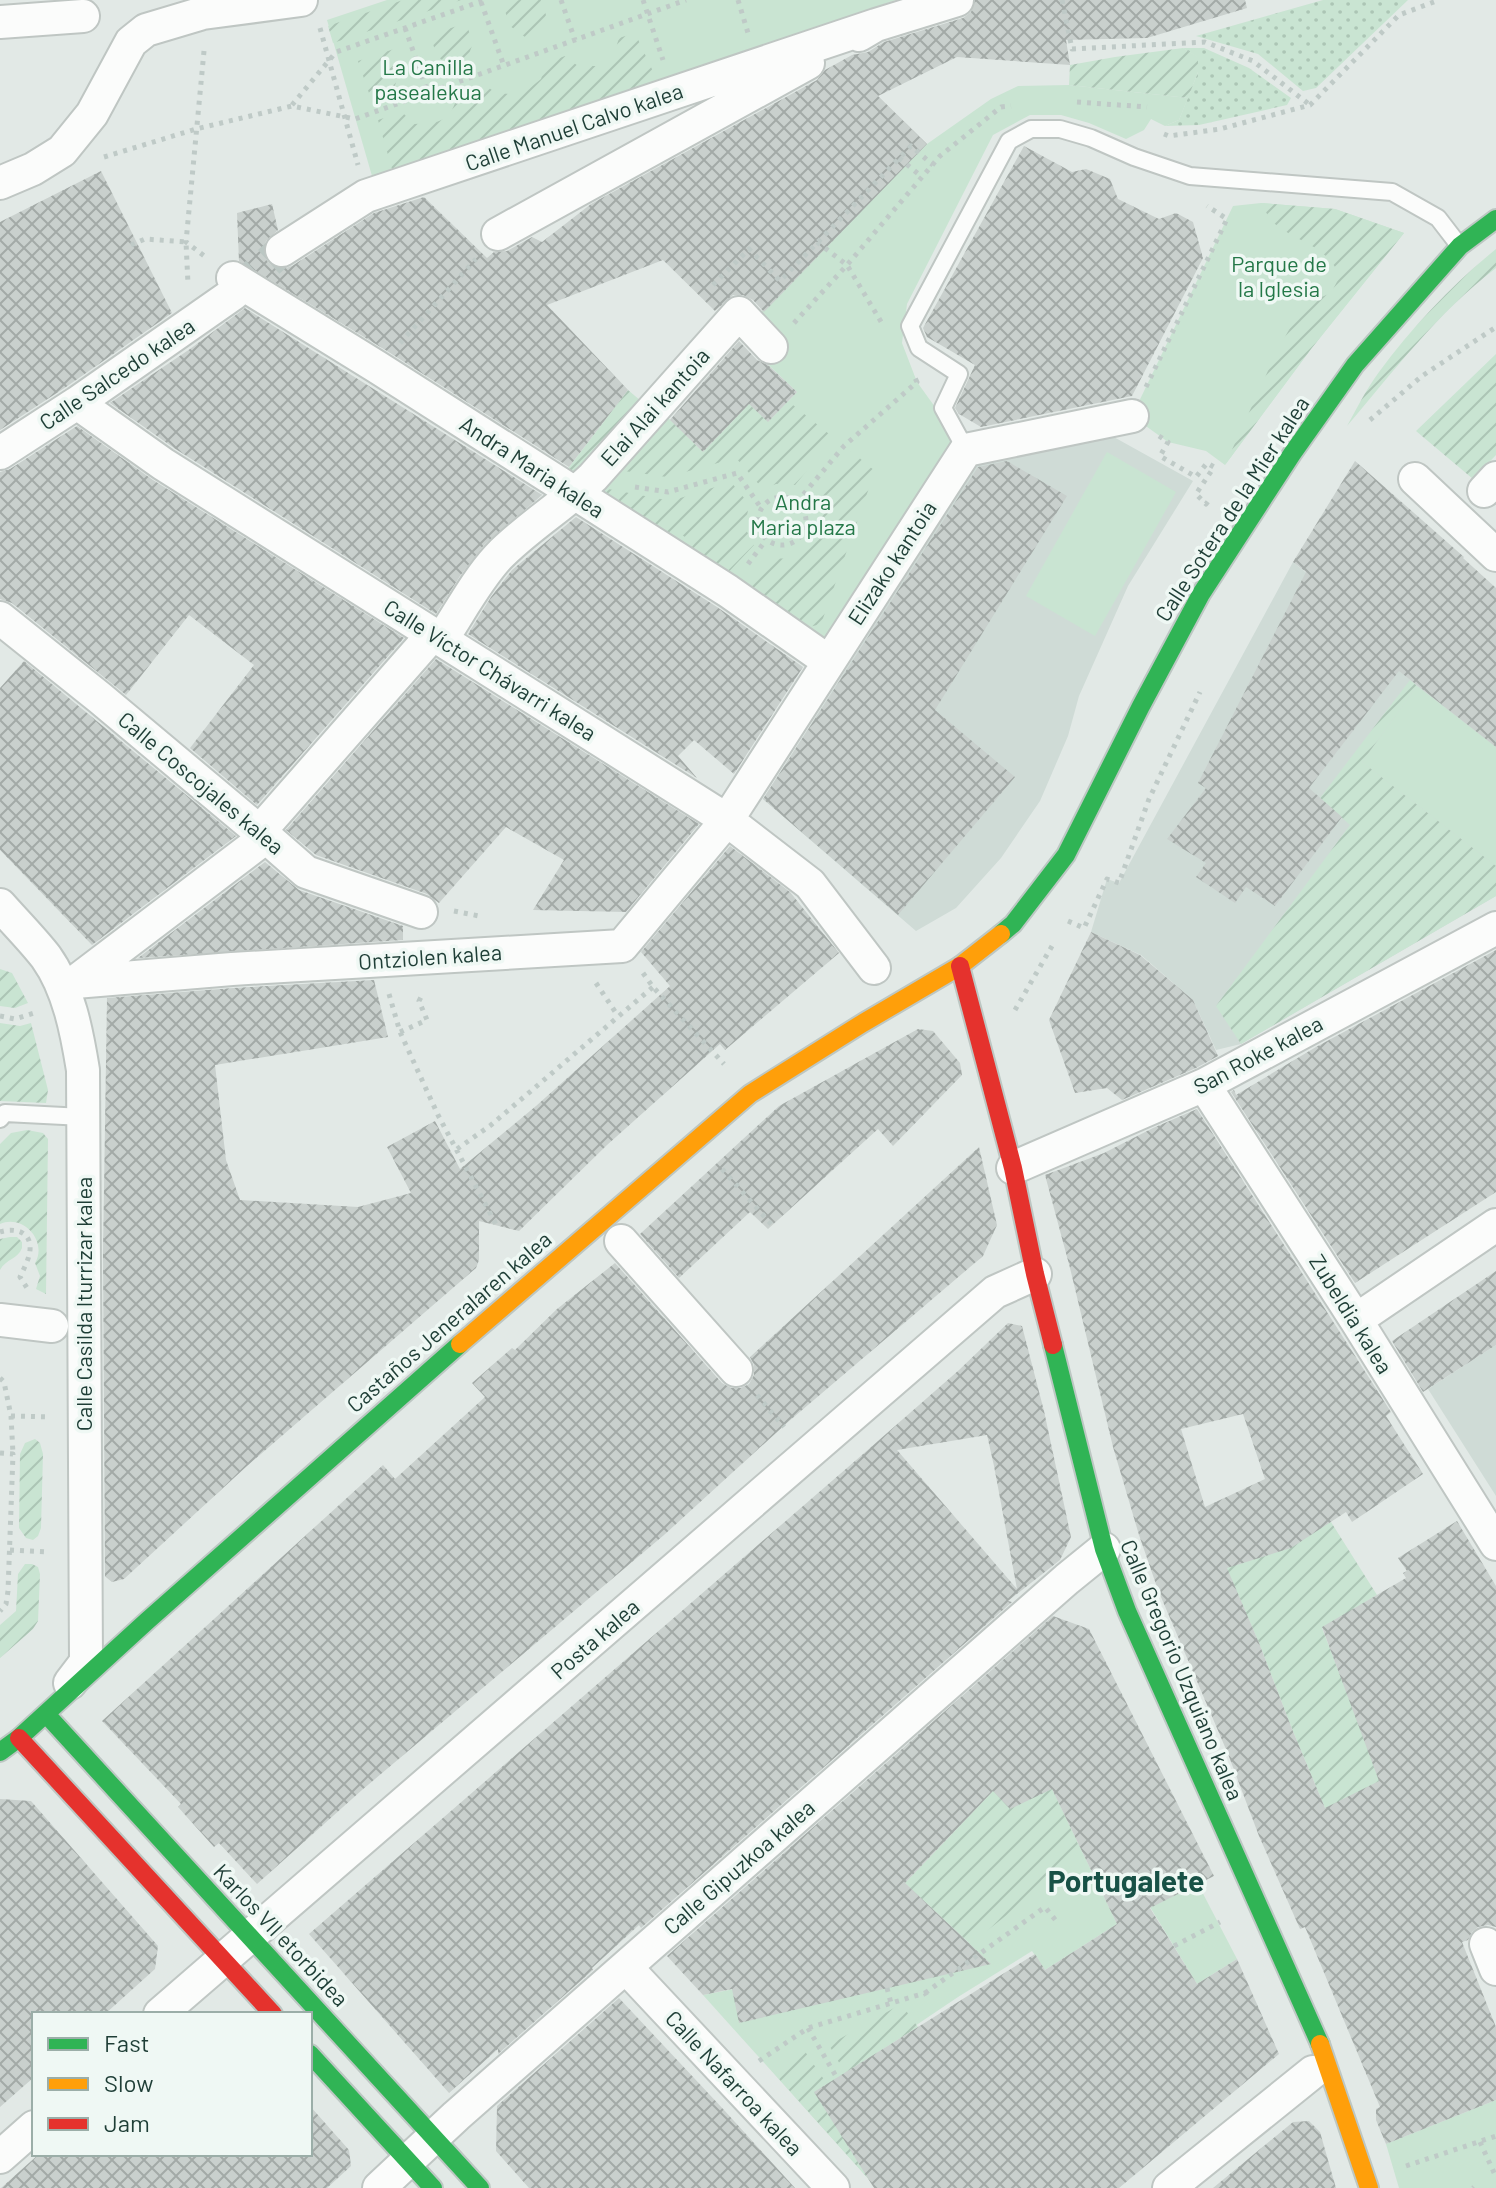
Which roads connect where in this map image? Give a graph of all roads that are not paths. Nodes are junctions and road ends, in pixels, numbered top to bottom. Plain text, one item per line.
1 (957, 0) edge
2 (310, 12) edge
3 (83, 16) dead end
4 (0, 22) edge
5 (876, 25) junction
6 (0, 183) edge
7 (1496, 219) edge
8 (498, 234) road end
9 (1460, 246) junction
10 (282, 250) tunnel mouth
11 (233, 286) joint
12 (771, 347) road end
13 (77, 403) junction
14 (1132, 416) road end
15 (966, 450) junction
16 (0, 453) edge
17 (1415, 479) dead end
18 (575, 494) junction
19 (1496, 555) edge
20 (0, 618) edge
21 (438, 637) junction
22 (828, 661) junction
23 (727, 820) junction
24 (263, 834) junction
25 (0, 905) edge
26 (421, 912) dead end
27 (1496, 928) edge
28 (0, 938) edge
29 (47, 959) junction
30 (960, 966) junction
31 (874, 968) dead end
32 (75, 982) joint
33 (1204, 1085) junction
34 (83, 1117) junction
35 (0, 1119) edge
36 (1013, 1168) junction
37 (1496, 1225) edge
38 (621, 1241) dead end
39 (1035, 1274) junction
40 (0, 1320) edge
41 (1356, 1320) junction
42 (52, 1326) dead end
43 (736, 1370) road end
44 (1496, 1544) edge
45 (1104, 1549) junction
46 (27, 1724) junction
47 (0, 1738) edge
48 (0, 1752) edge
49 (250, 1938) junction
50 (223, 1960) junction
51 (636, 1978) dead end
52 (162, 2012) edge
53 (271, 2012) edge
54 (312, 2056) edge
55 (1313, 2072) dead end
56 (32, 2129) edge
57 (434, 2137) junction
58 (0, 2157) edge
59 (408, 2162) junction
60 (379, 2188) edge
61 (433, 2188) edge
62 (480, 2188) edge
63 (833, 2188) edge
64 (1169, 2188) edge
65 (1369, 2188) edge

1 - 5 street, Calle Manuel Calvo kalea
2 - 6 street
3 - 4 street
5 - 8 street, Calle Manuel Calvo kalea
5 - 10 street, Calle Manuel Calvo kalea
7 - 9 street, Calle Sotera de la Mier kalea
9 - 15 lane
9 - 30 street, Calle Sotera de la Mier kalea
11 - 13 street, Calle Salcedo kalea
11 - 18 street, Andra Maria kalea
12 - 18 street, Elai Alai kantoia
13 - 16 street, Calle Salcedo kalea
13 - 21 street, Calle Víctor Chávarri kalea
14 - 15 street
15 - 22 street, Elizako kantoia
17 - 19 street
18 - 21 street, Elai Alai kantoia
18 - 22 street, Andra Maria kalea
20 - 24 street, Calle Coscojales kalea
21 - 23 street, Calle Víctor Chávarri kalea
21 - 24 street, Elai Alai kantoia
22 - 23 street, Elizako kantoia
23 - 31 street, Calle Víctor Chávarri kalea
23 - 32 street, Ontziolen kalea
24 - 26 street, Calle Coscojales kalea
24 - 32 street, Elai Alai kantoia
25 - 29 street, Calle Casilda Iturrizar kalea
27 - 33 street, San Roke kalea
28 - 29 street
29 - 34 street, Calle Casilda Iturrizar kalea
30 - 36 street, Calle Gregorio Uzquiano kalea
30 - 46 street, Castaños Jeneralaren kalea
33 - 36 street, San Roke kalea
33 - 41 street, Zubeldia kalea
34 - 35 lane
34 - 46 street, Calle Casilda Iturrizar kalea
36 - 39 street, Calle Gregorio Uzquiano kalea
37 - 41 street
38 - 43 street
39 - 45 street, Calle Gregorio Uzquiano kalea
39 - 49 street, Posta kalea
40 - 42 street
41 - 44 street, Zubeldia kalea
45 - 57 street, Calle Gipuzkoa kalea
45 - 65 street, Calle Gregorio Uzquiano kalea
46 - 47 street
46 - 48 street, Castaños Jeneralaren kalea
46 - 49 street, Karlos VII etorbidea
46 - 50 street
49 - 50 street, Posta kalea
49 - 57 street, Karlos VII etorbidea
50 - 52 street, Posta kalea
50 - 53 street
51 - 63 street, Calle Nafarroa kalea
54 - 59 street
55 - 64 street
56 - 58 street
57 - 59 street, Calle Gipuzkoa kalea
57 - 62 street, Karlos VII etorbidea
59 - 60 street, Calle Gipuzkoa kalea
59 - 61 street

